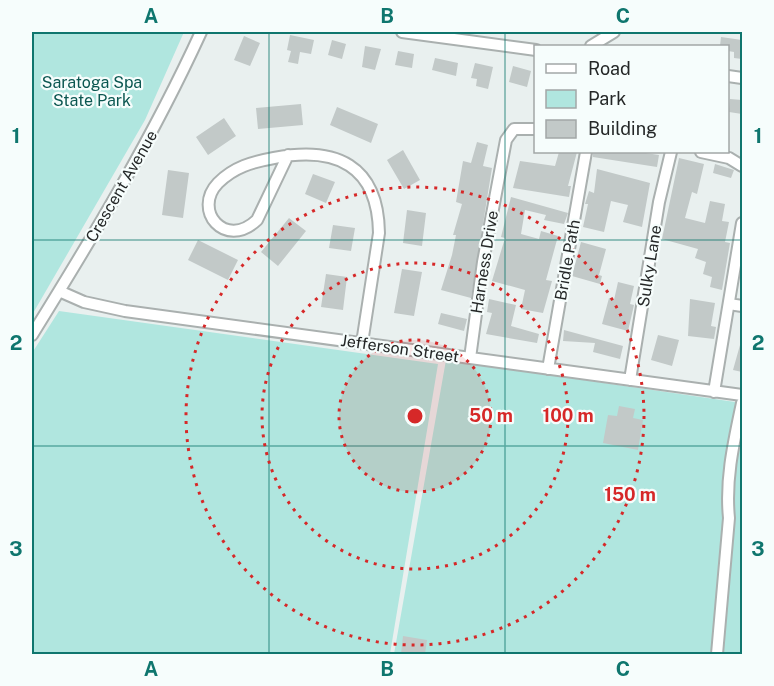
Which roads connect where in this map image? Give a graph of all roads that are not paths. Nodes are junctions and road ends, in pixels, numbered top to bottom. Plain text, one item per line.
1 (201, 32) edge
2 (402, 32) edge
3 (614, 32) edge
4 (593, 45) edge
5 (534, 51) edge
6 (534, 129) edge
7 (586, 153) edge
8 (671, 153) edge
9 (706, 153) edge
10 (288, 155) junction
11 (742, 166) edge
12 (742, 223) edge
13 (59, 291) junction
14 (729, 304) junction
15 (742, 306) edge
16 (32, 335) edge
17 (362, 343) junction
18 (470, 358) junction
19 (548, 369) junction
20 (630, 380) junction
21 (714, 392) junction
22 (742, 395) edge
23 (742, 403) edge
24 (717, 654) edge

1 - 13 street, Crescent Avenue
2 - 5 street
3 - 4 street
6 - 18 street, Harness Drive
7 - 19 street, Bridle Path
8 - 20 street, Sulky Lane
9 - 11 street
10 - 10 street
10 - 17 street
12 - 14 street
13 - 16 street, Crescent Avenue
13 - 17 street, Jefferson Street
14 - 15 street
14 - 21 street
17 - 18 street, Jefferson Street
18 - 19 street, Jefferson Street
19 - 20 street, Jefferson Street
20 - 21 street, Jefferson Street
21 - 22 street, Jefferson Street
23 - 24 street

